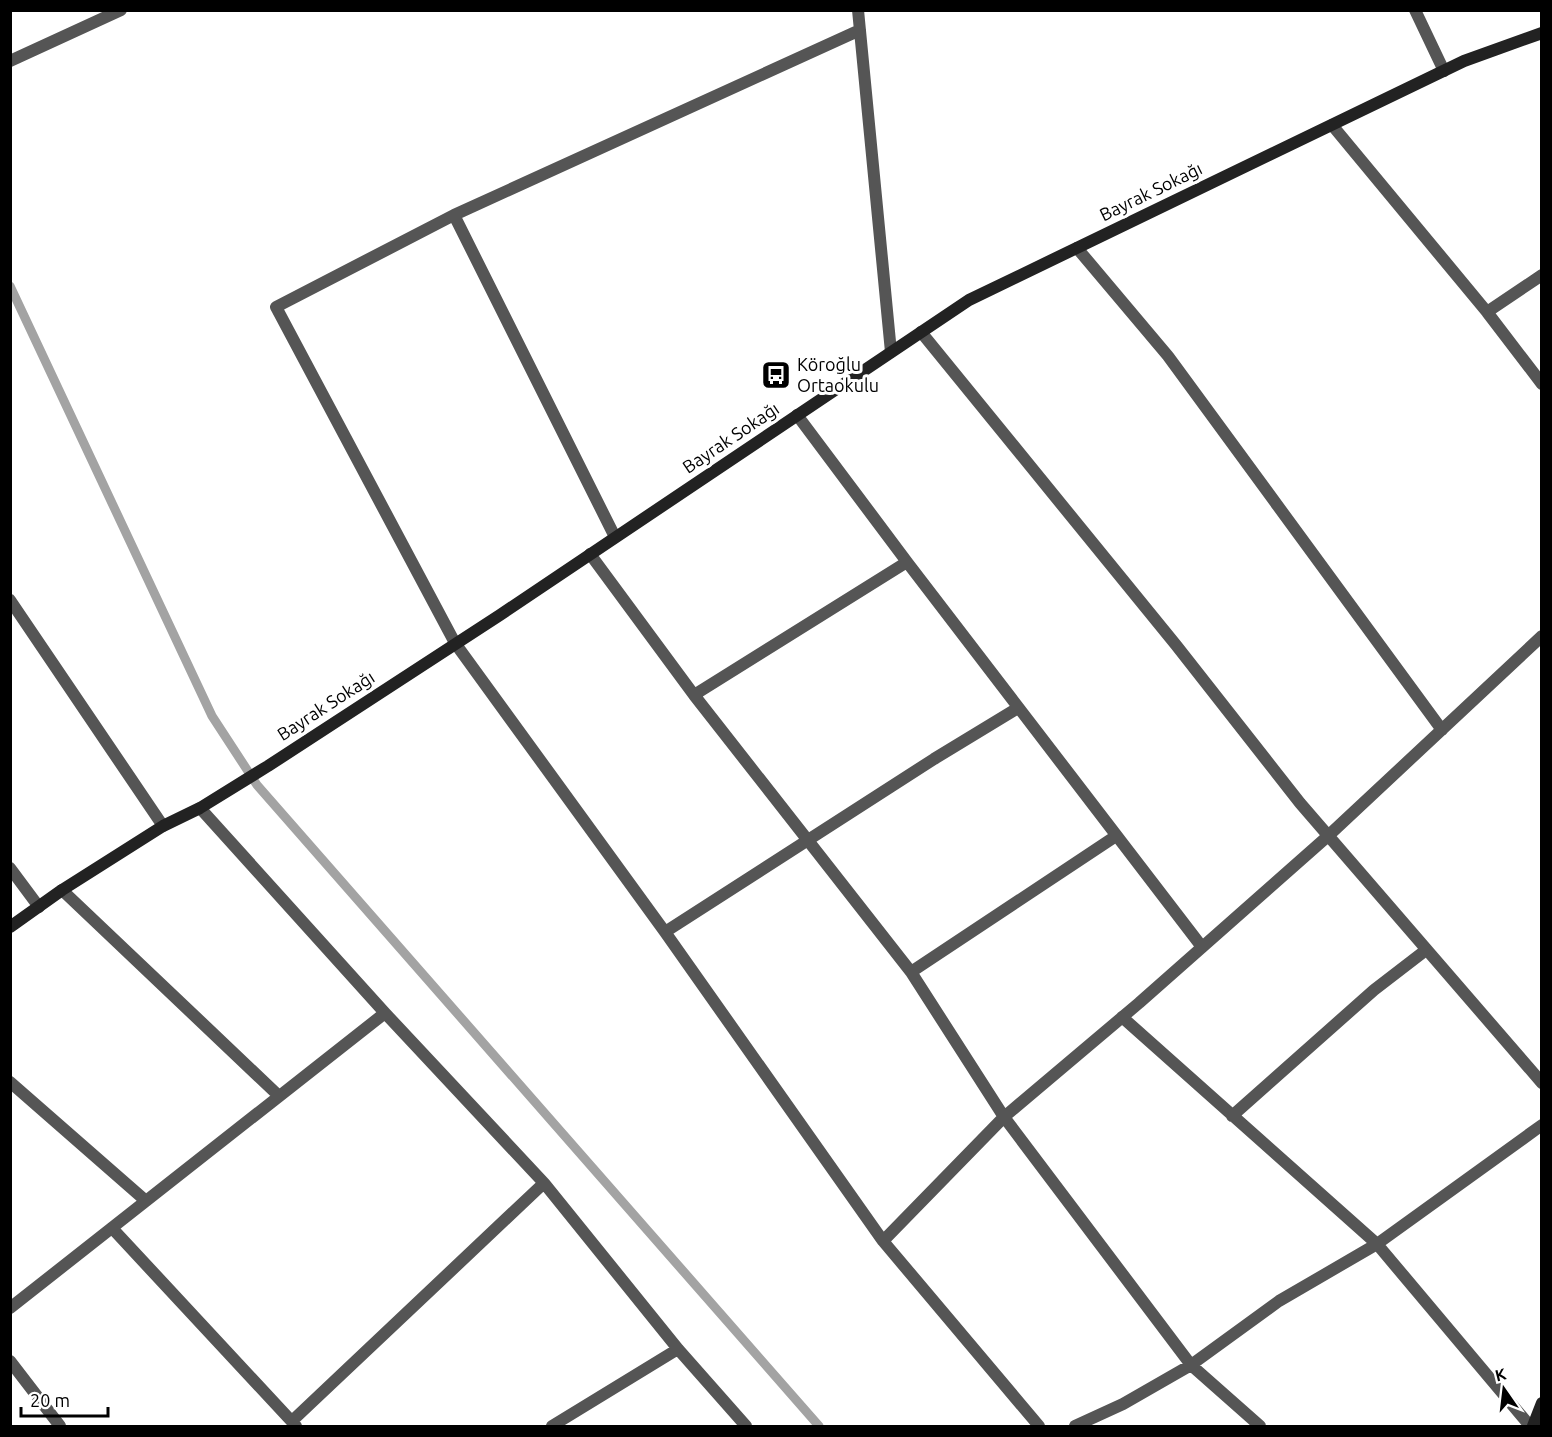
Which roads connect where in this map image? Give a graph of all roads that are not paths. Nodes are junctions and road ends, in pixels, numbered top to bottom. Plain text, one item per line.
1 (121, 10) edge
2 (858, 10) edge
3 (1415, 10) edge
4 (860, 30) junction
5 (1542, 33) edge
6 (10, 61) edge
7 (1444, 71) junction
8 (1332, 125) junction
9 (454, 215) junction
10 (1077, 248) junction
11 (1542, 276) edge
12 (1487, 312) junction
13 (921, 332) junction
14 (891, 352) junction
15 (1542, 384) edge
16 (797, 415) junction
17 (615, 537) junction
18 (590, 554) junction
19 (907, 562) junction
20 (10, 600) edge
21 (1542, 636) edge
22 (455, 643) junction
23 (694, 695) junction
24 (1018, 708) junction
25 (1442, 730) junction
26 (200, 808) junction
27 (163, 826) junction
28 (1116, 836) junction
29 (1328, 836) junction
30 (807, 841) junction
31 (10, 868) edge
32 (62, 890) junction
33 (39, 907) junction
34 (10, 927) edge
35 (665, 932) junction
36 (1202, 947) junction
37 (1426, 950) junction
38 (911, 972) junction
39 (385, 1012) junction
40 (1122, 1017) junction
41 (10, 1082) edge
42 (1542, 1083) edge
43 (279, 1096) junction
44 (1232, 1116) junction
45 (1004, 1117) junction
46 (1542, 1125) edge
47 (544, 1183) junction
48 (146, 1201) junction
49 (112, 1228) junction
50 (884, 1241) junction
51 (1377, 1244) junction
52 (10, 1308) edge
53 (678, 1349) junction
54 (10, 1361) edge
55 (1191, 1365) junction
56 (1542, 1403) edge
57 (294, 1424) edge
58 (60, 1426) edge
59 (552, 1426) edge
60 (746, 1426) edge
61 (1040, 1426) edge
62 (1075, 1426) edge
63 (1260, 1426) edge
64 (1532, 1426) edge

1 - 6 street
2 - 4 street
3 - 7 street
4 - 9 street
4 - 14 street
5 - 7 main road, Bayrak Sokağı
7 - 8 main road, Bayrak Sokağı
8 - 10 main road, Bayrak Sokağı
8 - 12 street
9 - 17 street
9 - 22 street
10 - 13 main road, Bayrak Sokağı
10 - 25 street
11 - 12 street
12 - 15 street
13 - 14 main road, Bayrak Sokağı
13 - 29 street
14 - 16 main road, Bayrak Sokağı
16 - 17 main road, Bayrak Sokağı
16 - 19 street
17 - 18 main road, Bayrak Sokağı
18 - 22 main road, Bayrak Sokağı
18 - 23 street
19 - 23 street
19 - 24 street
20 - 27 street
21 - 25 street
22 - 26 main road, Bayrak Sokağı
22 - 35 street
23 - 30 street
24 - 28 street
24 - 30 street
25 - 29 street
26 - 27 main road, Bayrak Sokağı
26 - 39 street
27 - 32 main road, Bayrak Sokağı
28 - 36 street
28 - 38 street
29 - 36 street
29 - 37 street
30 - 35 street
30 - 38 street
31 - 33 street
32 - 33 main road, Bayrak Sokağı
32 - 43 street
33 - 34 main road, Bayrak Sokağı
35 - 50 street
36 - 40 street
37 - 42 street
37 - 44 street
38 - 45 street
39 - 43 street
39 - 47 street
40 - 44 street
40 - 45 street
41 - 48 street
43 - 48 street
44 - 51 street
45 - 50 street
45 - 55 street
46 - 51 street
47 - 53 street
47 - 57 street
48 - 49 street
49 - 52 street
49 - 57 street
50 - 61 street
51 - 55 street
51 - 64 street
53 - 59 street
53 - 60 street
54 - 58 street
55 - 62 street
55 - 63 street
56 - 64 main road

